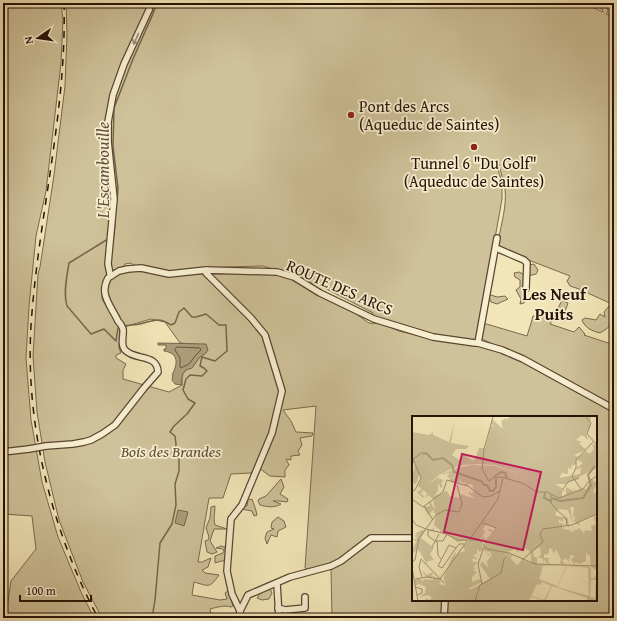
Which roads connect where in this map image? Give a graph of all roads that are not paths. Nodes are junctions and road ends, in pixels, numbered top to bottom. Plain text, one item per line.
1 (150, 3) edge
2 (497, 238) dead end
3 (496, 248) junction
4 (206, 270) junction
5 (111, 276) junction
6 (526, 288) dead end
7 (478, 342) junction
8 (614, 409) edge
9 (3, 452) edge
10 (412, 538) edge
11 (277, 582) junction
12 (305, 597) dead end
13 (445, 601) edge
14 (278, 608) junction
15 (240, 611) junction
16 (239, 618) edge
17 (279, 618) edge
18 (444, 618) edge

1 -> 5 street
2 - 3 street
3 - 6 street
3 - 7 street
4 - 5 street, ROUTE DES ARCS
4 - 7 street, ROUTE DES ARCS
4 - 15 street
5 - 9 street, bridge
7 - 8 street, ROUTE DES ARCS
10 - 11 street
11 - 14 street
11 - 15 street
12 - 14 street
13 - 18 street
14 - 17 street
15 - 16 street

